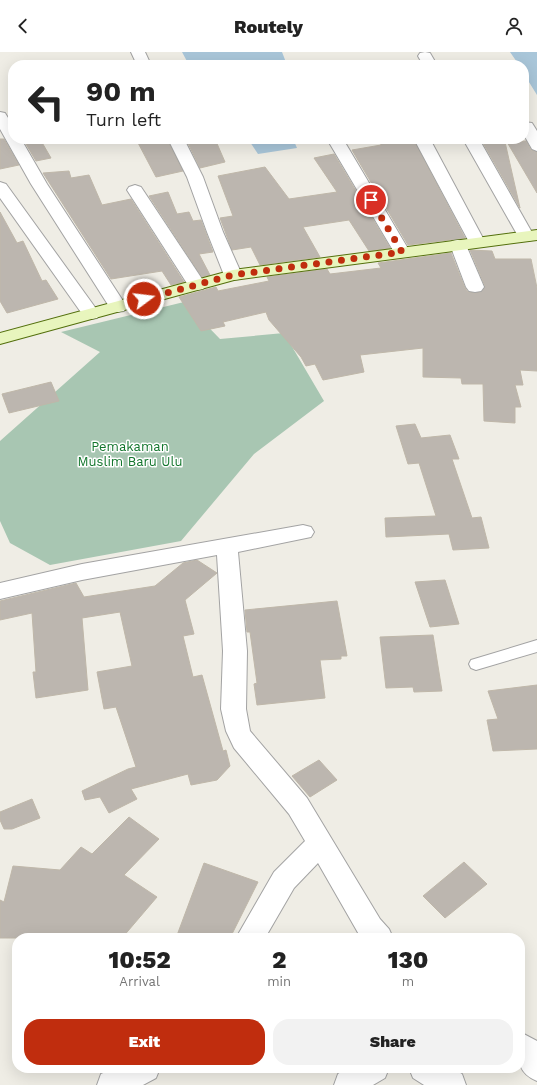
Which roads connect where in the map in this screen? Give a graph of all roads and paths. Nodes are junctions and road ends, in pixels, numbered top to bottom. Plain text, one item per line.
1 (0, 116) edge
2 (8, 130) edge
3 (529, 130) edge
4 (16, 144) edge
5 (178, 144) edge
6 (338, 144) edge
7 (425, 144) edge
8 (474, 144) edge
9 (537, 146) edge
10 (0, 187) edge
11 (135, 190) dead end
12 (531, 235) edge
13 (477, 242) junction
14 (458, 245) junction
15 (402, 252) junction
16 (233, 275) junction
17 (196, 285) junction
18 (475, 287) dead end
19 (118, 307) junction
20 (91, 314) junction
21 (0, 339) edge
22 (303, 532) dead end
23 (227, 546) junction
24 (0, 591) edge
25 (537, 646) edge
26 (476, 664) dead end
27 (320, 842) junction
28 (253, 933) edge
29 (374, 933) edge
30 (525, 1051) edge
31 (537, 1066) edge
32 (135, 1073) edge
33 (364, 1073) edge
34 (432, 1073) edge
35 (112, 1085) edge
36 (349, 1085) edge
37 (451, 1085) edge

1 - 2 street
3 - 9 street
4 - 19 street
5 - 16 street
6 - 15 street
7 - 13 street
8 - 12 street
10 - 20 street
11 - 17 street
12 - 13 main road
13 - 14 main road
14 - 15 main road
14 - 18 street
15 - 16 main road
16 - 17 main road
17 - 19 main road
19 - 20 main road
20 - 21 main road
22 - 23 street
23 - 24 street
23 - 27 street
25 - 26 lane
27 - 28 street
27 - 29 street
30 - 31 street
32 - 35 street
33 - 36 street
34 - 37 street

